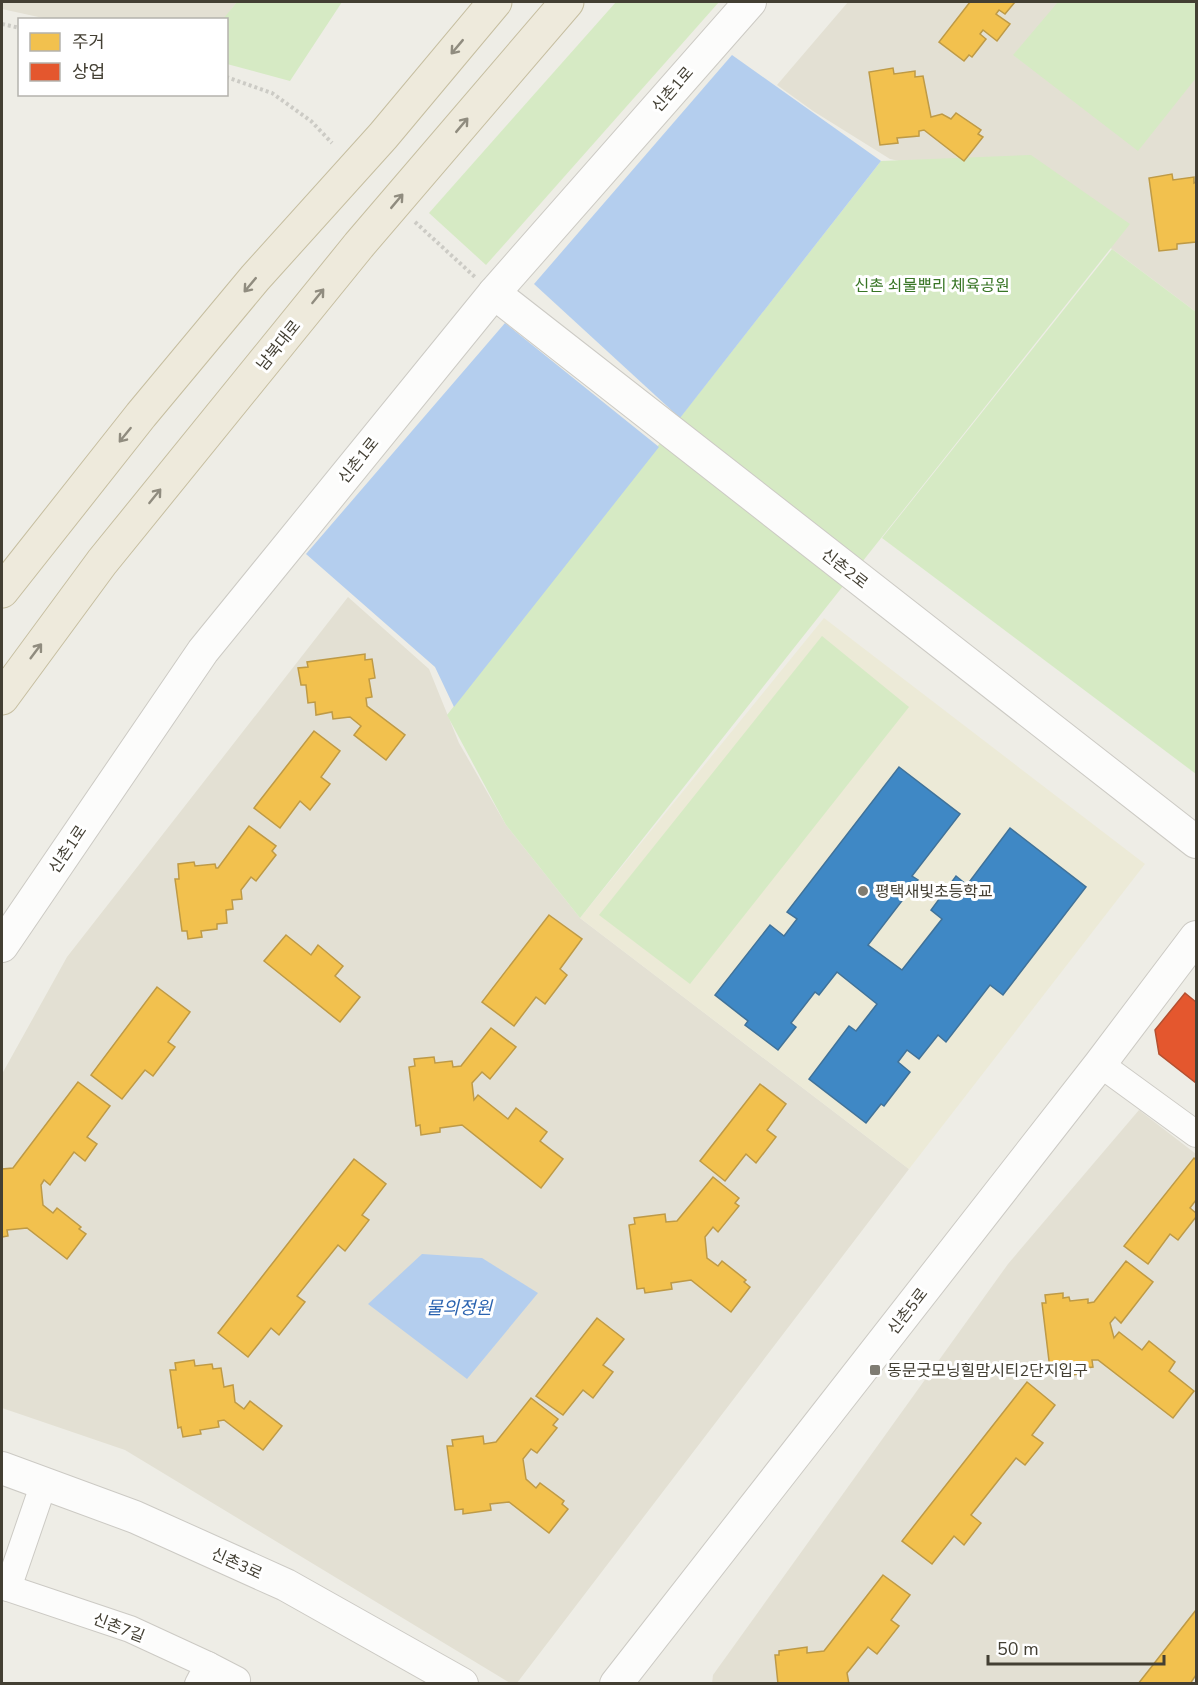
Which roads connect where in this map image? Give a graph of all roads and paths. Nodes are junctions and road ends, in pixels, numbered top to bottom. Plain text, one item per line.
1 (495, 2) edge
2 (567, 2) edge
3 (750, 2) edge
4 (2, 24) edge
5 (18, 28) edge
6 (228, 78) edge
7 (333, 143) dead end
8 (415, 222) dead end
9 (494, 293) junction
10 (2, 591) edge
11 (2, 698) edge
12 (1197, 842) edge
13 (1197, 937) edge
14 (2, 946) edge
15 (1100, 1064) junction
16 (1197, 1134) edge
17 (2, 1468) edge
18 (44, 1483) junction
19 (5, 1587) edge
20 (203, 1674) edge
21 (237, 1680) dead end
22 (462, 1683) edge
23 (616, 1683) edge

1 -> 10 highway
11 -> 2 highway, 남북대로
3 - 9 street, 신촌1로
4 - 5 path
6 - 7 path
8 - 9 path
9 - 12 street, 신촌2로
9 - 14 street, 신촌1로
13 - 15 street, 신촌5로
15 - 16 street
15 - 23 street, 신촌5로
17 - 18 street, 신촌3로
18 - 19 street, 신촌7길
18 - 22 street, 신촌3로
19 - 20 street, 신촌7길
20 - 21 street, 신촌7길

